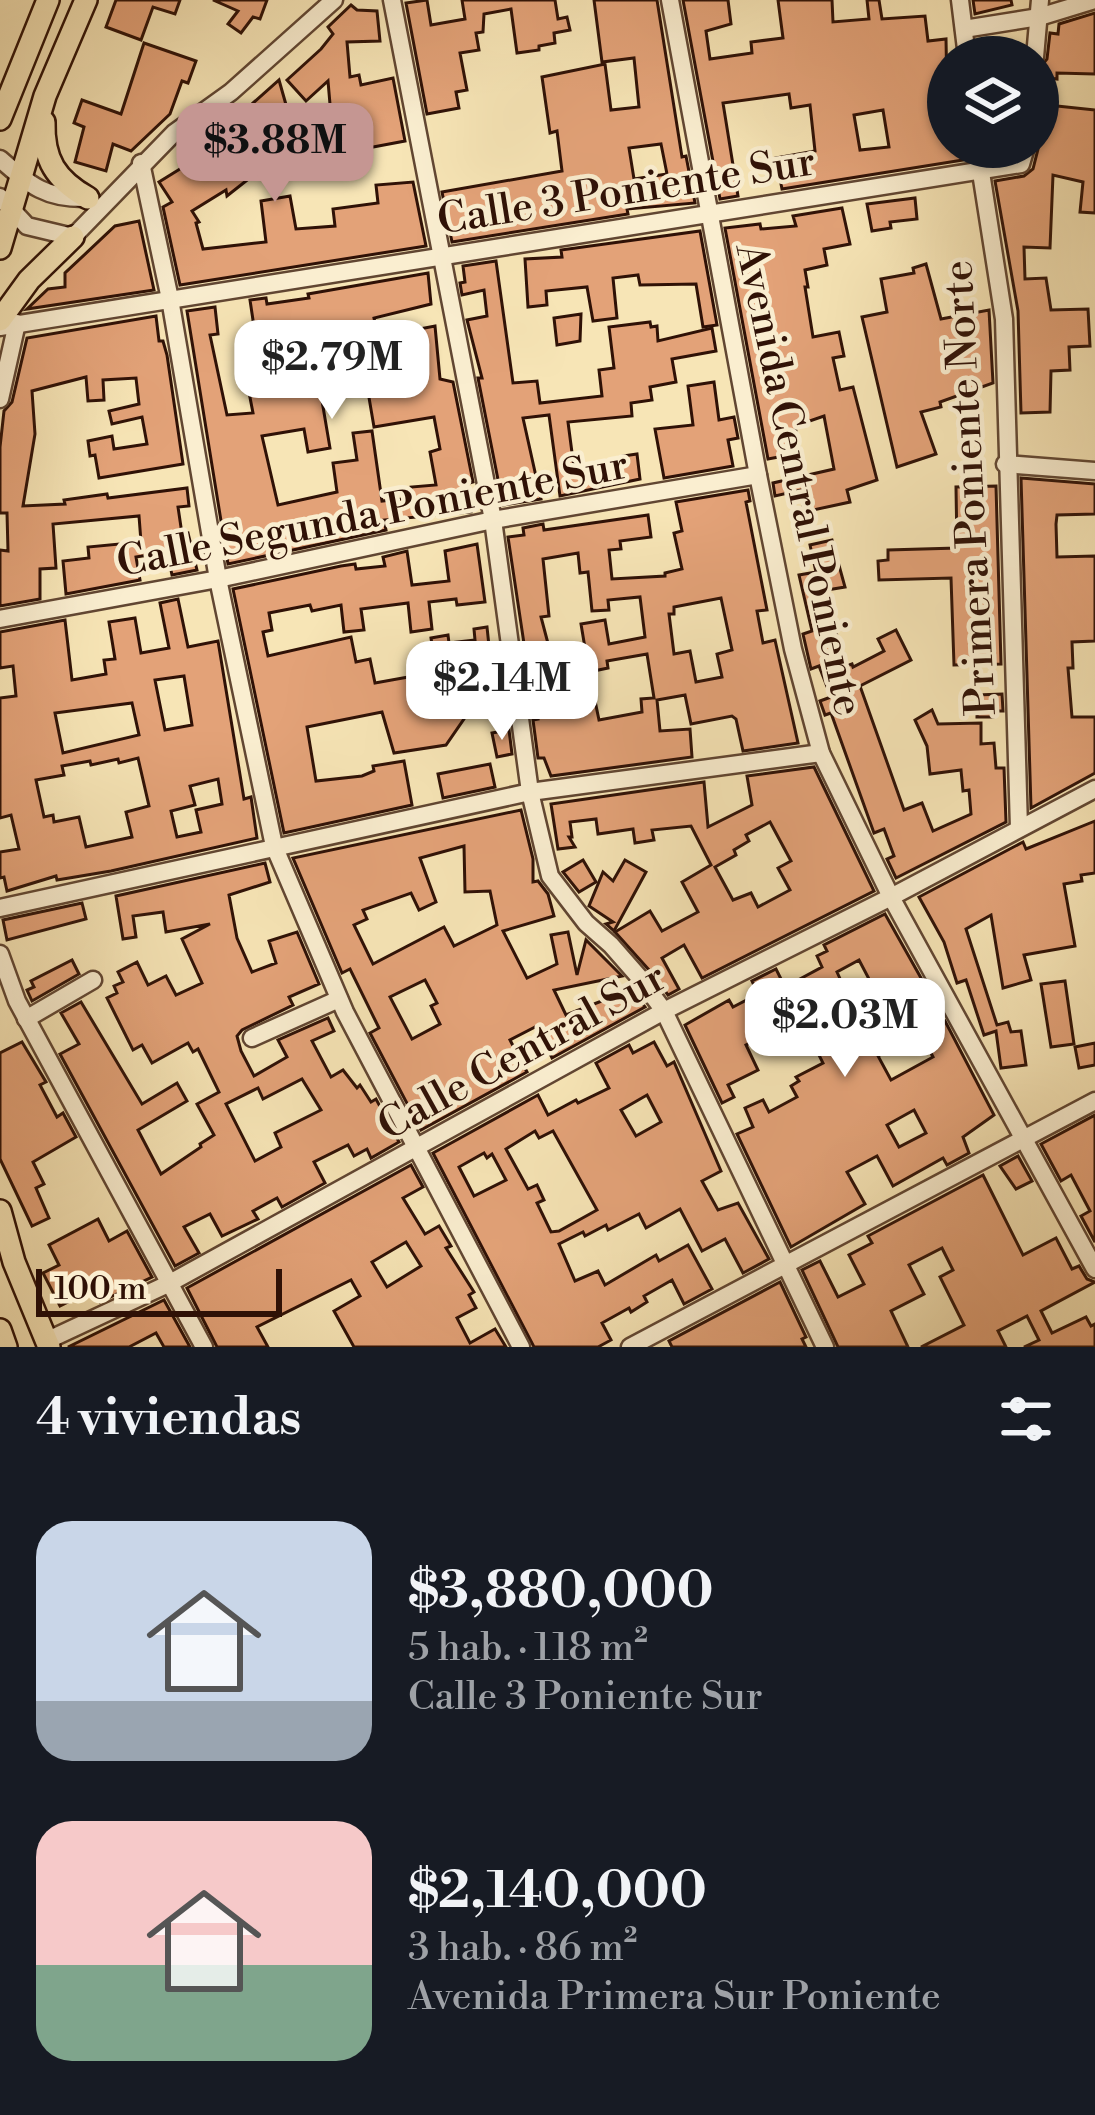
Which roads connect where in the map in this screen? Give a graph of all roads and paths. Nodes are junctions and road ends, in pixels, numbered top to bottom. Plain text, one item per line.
1 (48, 0) edge
2 (86, 0) edge
3 (334, 0) edge
4 (392, 0) edge
5 (670, 0) edge
6 (960, 0) edge
7 (1095, 0) edge
8 (1040, 9) edge
9 (964, 29) junction
10 (965, 36) edge
11 (45, 96) junction
12 (0, 119) edge
13 (0, 159) edge
14 (142, 163) junction
15 (994, 168) edge
16 (980, 170) junction
17 (23, 179) junction
18 (112, 195) junction
19 (88, 198) junction
20 (6, 204) edge
21 (710, 214) junction
22 (73, 237) junction
23 (0, 248) edge
24 (441, 254) junction
25 (170, 299) junction
26 (6, 323) edge
27 (0, 399) edge
28 (1005, 464) junction
29 (1095, 471) edge
30 (758, 475) junction
31 (493, 520) junction
32 (218, 579) junction
33 (0, 619) edge
34 (821, 753) junction
35 (1095, 789) edge
36 (530, 792) junction
37 (1019, 828) junction
38 (274, 846) junction
39 (892, 897) junction
40 (0, 908) edge
41 (0, 954) edge
42 (93, 980) dead end
43 (339, 999) junction
44 (664, 1011) junction
45 (26, 1019) junction
46 (252, 1038) dead end
47 (1095, 1101) edge
48 (1024, 1140) junction
49 (415, 1151) junction
50 (0, 1211) edge
51 (784, 1262) junction
52 (1095, 1268) edge
53 (168, 1284) junction
54 (0, 1330) edge
55 (47, 1344) edge
56 (5, 1347) edge
57 (204, 1347) edge
58 (521, 1347) edge
59 (630, 1347) edge
60 (825, 1347) edge

1 - 12 main road
2 - 11 main road
3 - 14 street
4 - 24 street
5 - 21 street, Avenida Central Poniente
6 - 9 street
7 - 8 street
8 - 9 street
9 - 10 street
11 - 17 main road
11 - 19 main road
13 - 17 street
14 - 18 street
14 - 25 street
15 - 16 street, Calle 3 Poniente Sur
16 - 21 street, Calle 3 Poniente Sur
16 - 28 street, Primera Poniente Norte
17 - 19 street
17 - 20 main road
18 - 19 street
18 - 22 street
20 - 22 street
20 - 23 main road
21 - 24 street, Calle 3 Poniente Sur
21 - 30 street, Avenida Central Poniente
22 - 26 main road
24 - 25 street, Calle 3 Poniente Sur
24 - 31 street
25 - 26 street, Calle 3 Poniente Sur
25 - 32 street
26 - 27 street
28 - 29 street
28 - 37 street, Primera Poniente Norte
30 - 31 street, Calle Segunda Poniente Sur
30 - 34 street, Avenida Central Poniente
31 - 32 street, Calle Segunda Poniente Sur
31 - 36 street
32 - 33 street, Calle Segunda Poniente Sur
32 - 38 street
34 - 36 street
34 - 39 street, Avenida Central Poniente
35 - 37 street, Calle Central Sur
36 - 38 street
36 - 44 street
37 - 39 street, Calle Central Sur
38 - 40 street
38 - 43 street
39 - 44 street, Calle Central Sur
39 - 48 street, Avenida Central Poniente
41 - 45 street
42 - 45 street
43 - 46 street
43 - 49 street
44 - 49 street, Calle Central Sur
44 - 51 street
45 - 53 street
47 - 48 street
48 - 51 street
48 - 52 street, Avenida Central Poniente
49 - 53 street, Calle Central Sur
49 - 58 street
50 - 55 main road
51 - 59 street
51 - 60 street
53 - 55 street, Calle Central Sur
53 - 57 street
54 - 56 main road

